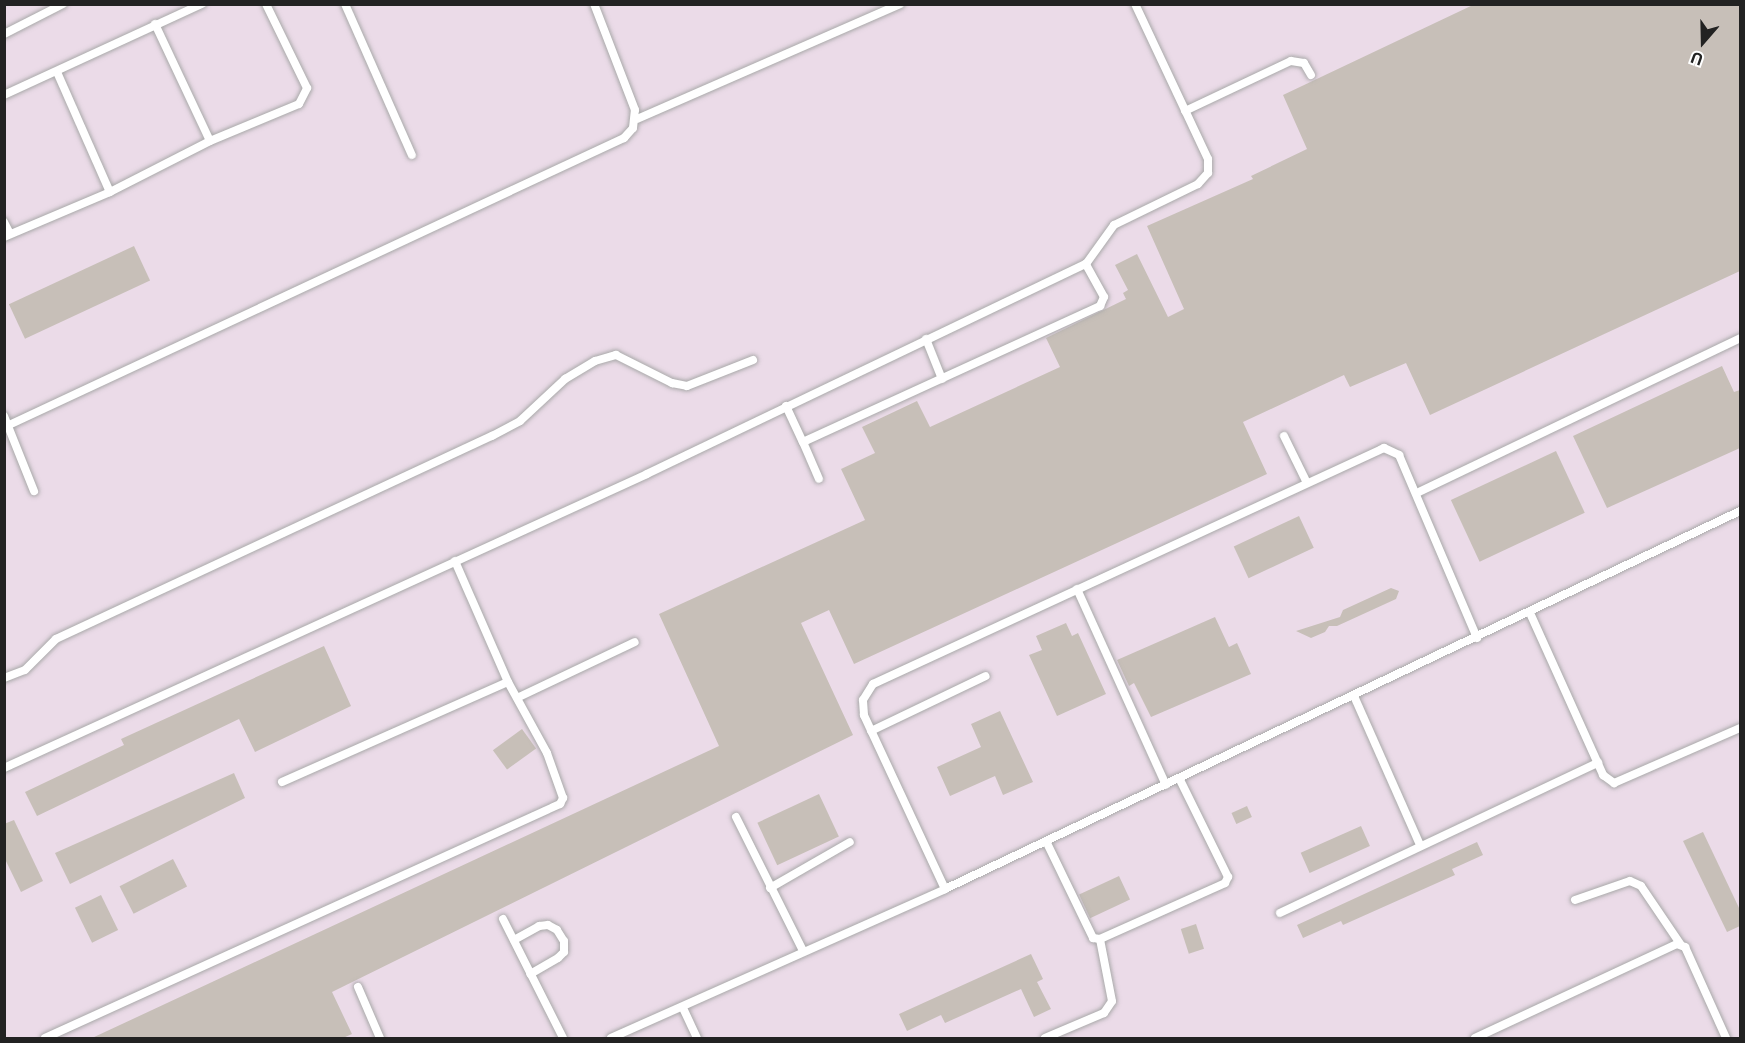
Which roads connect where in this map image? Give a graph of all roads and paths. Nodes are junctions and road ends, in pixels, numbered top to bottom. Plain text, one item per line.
1 (63, 4) edge
2 (202, 4) edge
3 (266, 4) edge
4 (345, 4) edge
5 (594, 4) edge
6 (900, 4) edge
7 (1136, 4) edge
8 (155, 24) junction
9 (4, 33) edge
10 (57, 72) junction
11 (1311, 75) dead end
12 (4, 95) edge
13 (1185, 111) junction
14 (637, 119) junction
15 (210, 141) junction
16 (412, 155) dead end
17 (110, 192) junction
18 (4, 222) edge
19 (7, 235) edge
20 (1086, 264) junction
21 (1740, 338) edge
22 (927, 339) junction
23 (753, 360) dead end
24 (942, 379) junction
25 (786, 406) junction
26 (4, 416) edge
27 (9, 425) junction
28 (1284, 436) dead end
29 (803, 442) junction
30 (819, 478) dead end
31 (1306, 481) junction
32 (34, 491) dead end
33 (1417, 493) junction
34 (1740, 511) edge
35 (455, 561) junction
36 (1077, 589) junction
37 (1530, 613) junction
38 (1477, 638) junction
39 (635, 642) dead end
40 (986, 676) dead end
41 (4, 678) edge
42 (508, 682) junction
43 (1354, 696) junction
44 (519, 697) junction
45 (1740, 728) edge
46 (871, 731) junction
47 (1598, 763) junction
48 (4, 768) edge
49 (1179, 778) junction
50 (282, 782) dead end
51 (1166, 785) junction
52 (736, 817) dead end
53 (1046, 841) junction
54 (850, 842) dead end
55 (1420, 845) junction
56 (770, 888) junction
57 (945, 889) junction
58 (1575, 900) dead end
59 (1280, 914) dead end
60 (503, 919) dead end
61 (1100, 939) junction
62 (514, 940) junction
63 (1681, 945) junction
64 (803, 951) junction
65 (530, 974) junction
66 (358, 987) dead end
67 (683, 1008) junction
68 (45, 1038) edge
69 (380, 1038) edge
70 (562, 1038) edge
71 (611, 1038) edge
72 (697, 1038) edge
73 (1045, 1038) edge
74 (1474, 1038) edge
75 (1726, 1038) edge

1 - 9 lane
2 - 8 lane
3 - 15 lane
4 - 16 lane
5 - 14 lane
6 - 14 lane
7 - 13 lane
8 - 10 lane
8 - 15 lane
10 - 12 lane
10 - 17 lane
11 - 13 lane
13 - 20 lane
14 - 27 lane
15 - 17 lane
17 - 19 lane
18 - 19 lane
20 - 22 lane
20 - 24 lane
21 - 33 lane
22 - 24 lane
22 - 25 lane
23 - 41 lane
24 - 29 lane
25 - 29 lane
25 - 35 lane
26 - 27 lane
27 - 32 lane
28 - 31 lane
29 - 30 lane
31 - 33 lane
31 - 36 lane
33 - 38 lane
34 - 37 lane
35 - 42 lane
35 - 48 lane
36 - 46 lane
36 - 51 lane
37 - 38 lane
37 - 47 lane
38 - 43 lane
39 - 44 lane
40 - 46 lane
42 - 44 lane
42 - 50 lane
43 - 49 lane
43 - 55 lane
44 - 68 lane
45 - 47 lane
46 - 57 lane
47 - 55 lane
49 - 51 lane
49 - 61 lane
51 - 53 lane
52 - 56 lane
53 - 57 lane
53 - 61 lane
54 - 56 lane
55 - 59 lane
56 - 64 lane
57 - 64 lane
58 - 63 lane
60 - 62 lane
61 - 73 lane
62 - 65 lane
62 - 65 lane
63 - 74 lane
63 - 75 lane
64 - 67 lane
65 - 70 lane
66 - 69 lane
67 - 71 lane
67 - 72 lane

